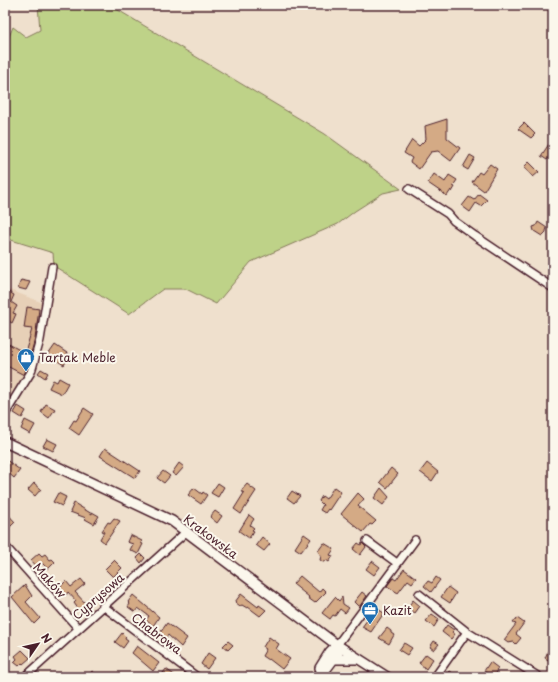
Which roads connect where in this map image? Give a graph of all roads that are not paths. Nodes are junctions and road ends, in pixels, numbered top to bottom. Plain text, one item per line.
1 (409, 189) dead end
2 (52, 267) dead end
3 (553, 288) edge
4 (5, 414) edge
5 (5, 442) edge
6 (187, 531) junction
7 (415, 540) dead end
8 (367, 541) dead end
9 (5, 546) edge
10 (397, 563) junction
11 (419, 594) dead end
12 (104, 606) junction
13 (78, 628) junction
14 (467, 632) junction
15 (333, 649) junction
16 (358, 659) junction
17 (25, 677) edge
18 (197, 677) edge
19 (316, 677) edge
20 (387, 677) edge
21 (435, 677) edge
22 (539, 677) edge

1 - 3 street
2 - 4 street
5 - 6 street, Krakowska
6 - 12 street, Cyprysowa
6 - 15 street, Krakowska
7 - 10 street
8 - 10 street
9 - 13 street, Maków
10 - 15 street
11 - 14 street
12 - 13 street, Cyprysowa
12 - 18 street, Chabrowa
13 - 17 street, Cyprysowa
14 - 21 street
14 - 22 street
15 - 16 street, Krakowska
15 - 16 street
15 - 19 street
16 - 20 street, Krakowska

